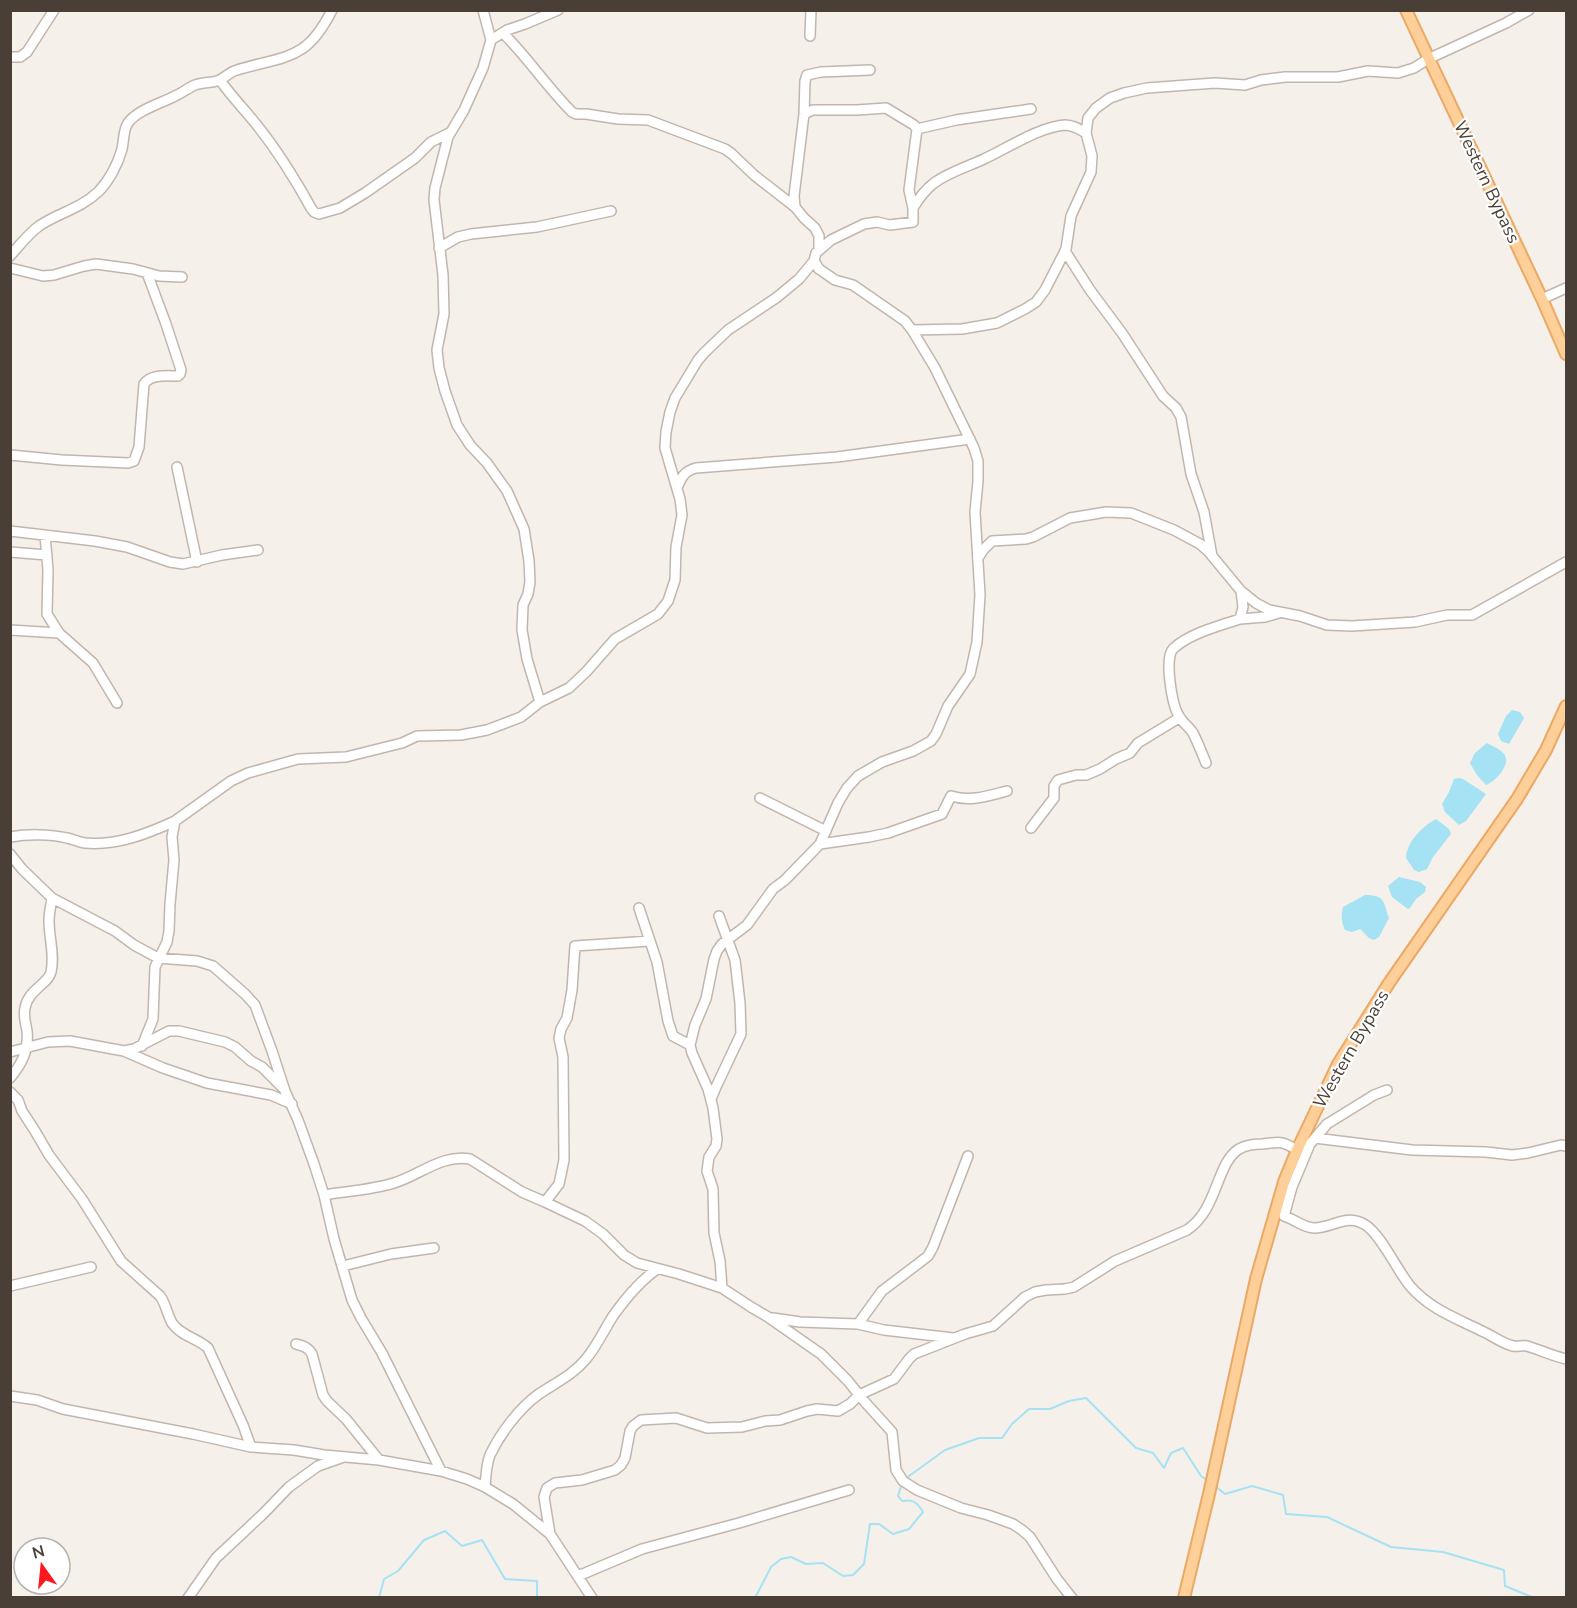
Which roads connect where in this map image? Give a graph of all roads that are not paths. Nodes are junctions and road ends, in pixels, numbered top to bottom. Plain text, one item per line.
1 (54, 10) edge
2 (332, 10) edge
3 (483, 10) edge
4 (558, 10) edge
5 (811, 10) edge
6 (1406, 10) edge
7 (1529, 10) edge
8 (503, 33) junction
9 (810, 36) dead end
10 (491, 40) junction
11 (10, 57) edge
12 (1428, 59) junction
13 (870, 70) dead end
14 (220, 80) junction
15 (1030, 109) dead end
16 (804, 114) junction
17 (917, 129) junction
18 (452, 131) junction
19 (1086, 133) junction
20 (795, 207) junction
21 (913, 208) junction
22 (611, 211) dead end
23 (439, 248) junction
24 (819, 250) junction
25 (1065, 251) junction
26 (10, 256) edge
27 (814, 261) junction
28 (10, 268) edge
29 (147, 273) junction
30 (182, 277) dead end
31 (1566, 288) edge
32 (1542, 299) junction
33 (912, 330) junction
34 (1566, 354) edge
35 (970, 439) junction
36 (10, 454) edge
37 (177, 467) dead end
38 (677, 488) junction
39 (975, 525) junction
40 (10, 531) edge
41 (45, 535) junction
42 (992, 541) junction
43 (258, 550) dead end
44 (10, 552) edge
45 (47, 555) junction
46 (1212, 556) junction
47 (978, 558) junction
48 (197, 562) junction
49 (1566, 562) edge
50 (1241, 591) junction
51 (1280, 613) junction
52 (1240, 619) junction
53 (10, 630) edge
54 (59, 633) junction
55 (540, 702) junction
56 (117, 703) dead end
57 (1566, 710) edge
58 (1179, 718) junction
59 (1206, 763) dead end
60 (1007, 791) dead end
61 (760, 798) dead end
62 (175, 821) junction
63 (1031, 828) dead end
64 (826, 831) junction
65 (10, 837) edge
66 (820, 844) junction
67 (10, 854) edge
68 (22, 869) junction
69 (10, 874) edge
70 (52, 898) junction
71 (639, 909) dead end
72 (719, 916) dead end
73 (729, 939) junction
74 (650, 941) junction
75 (158, 958) junction
76 (142, 1046) junction
77 (690, 1046) junction
78 (26, 1049) junction
79 (124, 1051) junction
80 (10, 1052) edge
81 (10, 1078) edge
82 (1387, 1090) dead end
83 (285, 1091) junction
84 (10, 1092) edge
85 (711, 1099) junction
86 (292, 1104) junction
87 (1315, 1138) junction
88 (1566, 1146) edge
89 (1297, 1150) junction
90 (968, 1156) dead end
91 (324, 1195) junction
92 (545, 1202) junction
93 (434, 1248) dead end
94 (343, 1266) junction
95 (91, 1267) dead end
96 (657, 1269) junction
97 (10, 1286) edge
98 (722, 1288) junction
99 (768, 1317) junction
100 (858, 1324) junction
101 (954, 1338) junction
102 (296, 1344) dead end
103 (1566, 1359) edge
104 (859, 1395) junction
105 (10, 1396) edge
106 (251, 1447) junction
107 (343, 1457) junction
108 (379, 1460) junction
109 (441, 1471) junction
110 (485, 1487) junction
111 (849, 1490) dead end
112 (549, 1534) junction
113 (578, 1576) junction
114 (188, 1598) edge
115 (592, 1598) edge
116 (1072, 1598) edge
117 (1184, 1598) edge

1 - 11 street
2 - 14 street
3 - 10 street
4 - 8 street
5 - 9 street
6 - 12 main road, Western Bypass
7 - 12 street
8 - 10 street
8 - 20 street
10 - 18 street
12 - 19 street
12 - 32 main road, Western Bypass
13 - 16 street
14 - 18 street
14 - 26 street
15 - 17 street
16 - 17 street
16 - 20 street
17 - 21 street
18 - 23 street
19 - 21 street
19 - 25 street
20 - 24 street
21 - 24 street
22 - 23 street
23 - 55 street
24 - 27 street
25 - 33 street
25 - 46 street
27 - 33 street
27 - 38 street
28 - 29 street
29 - 30 street
29 - 36 street
31 - 32 street
32 - 34 main road, Western Bypass
33 - 35 street
35 - 38 street
35 - 39 street
37 - 48 street
38 - 55 street
39 - 42 street
39 - 47 street
40 - 41 street
41 - 45 street
41 - 48 street
42 - 46 street
42 - 47 street
43 - 48 street
44 - 45 street
45 - 54 street
46 - 50 street
47 - 64 street
49 - 51 street
50 - 51 street
50 - 52 street
51 - 52 street
52 - 58 street
53 - 54 street
54 - 56 street
55 - 62 street
57 - 89 main road, Western Bypass
58 - 59 street
58 - 63 street
60 - 66 street
61 - 64 street
62 - 65 street
62 - 75 street
64 - 66 street
66 - 73 street
67 - 68 street
68 - 69 street
68 - 70 street
70 - 75 street
70 - 78 street
71 - 74 street
72 - 73 street
73 - 77 street
73 - 85 street
74 - 77 street
74 - 92 street
75 - 76 street
75 - 83 street
76 - 79 street
76 - 83 street
77 - 85 street
78 - 79 street
78 - 80 street
78 - 81 street
79 - 86 street
82 - 87 street
83 - 86 street
84 - 106 street
85 - 98 street
86 - 91 street
87 - 88 street
87 - 103 street
89 - 101 street
89 - 117 main road, Western Bypass
90 - 100 street
91 - 92 street
91 - 94 street
92 - 96 street
93 - 94 street
94 - 109 street
95 - 97 street
96 - 98 street
96 - 110 street
98 - 99 street
99 - 100 street
99 - 104 street
100 - 101 street
101 - 104 street
102 - 108 street
104 - 112 street
104 - 116 street
105 - 106 street
106 - 107 street
107 - 108 street
107 - 114 street
108 - 109 street
109 - 110 street
110 - 112 street
111 - 113 street
112 - 113 street
113 - 115 street

